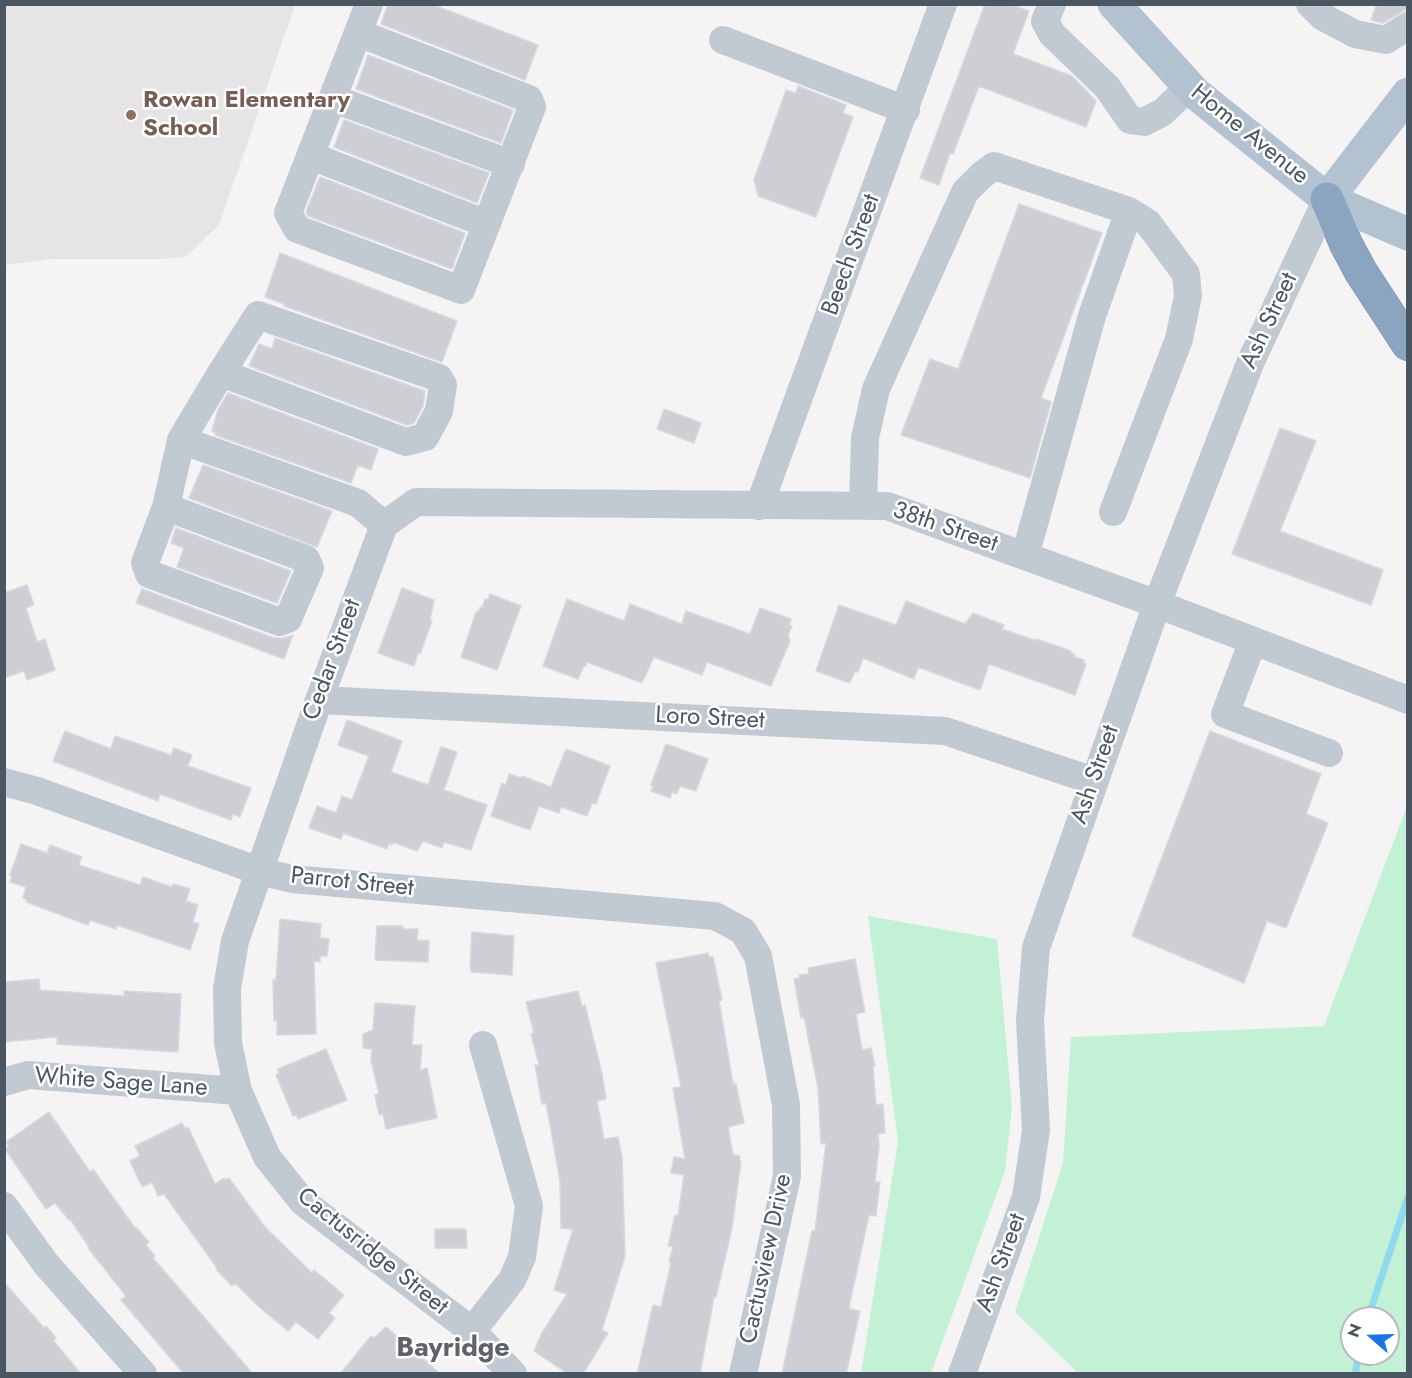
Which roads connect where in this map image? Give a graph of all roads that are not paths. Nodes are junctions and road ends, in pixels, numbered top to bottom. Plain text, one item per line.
1 (369, 4) edge
2 (943, 4) edge
3 (1052, 4) edge
4 (1114, 4) edge
5 (1310, 4) edge
6 (1407, 26) edge
7 (358, 33) junction
8 (723, 40) dead end
9 (1189, 87) junction
10 (1407, 94) edge
11 (334, 99) junction
12 (906, 110) junction
13 (311, 156) junction
14 (511, 164) junction
15 (1327, 199) junction
16 (1129, 211) junction
17 (487, 224) junction
18 (1407, 234) edge
19 (1407, 344) edge
20 (220, 373) junction
21 (181, 440) junction
22 (759, 506) junction
23 (863, 506) junction
24 (166, 507) junction
25 (1113, 512) dead end
26 (384, 525) junction
27 (1025, 556) junction
28 (1157, 604) junction
29 (1253, 641) junction
30 (319, 700) junction
31 (1407, 700) edge
32 (1329, 753) dead end
33 (1094, 781) junction
34 (4, 782) edge
35 (259, 871) junction
36 (715, 916) joint
37 (483, 1045) dead end
38 (4, 1082) edge
39 (238, 1090) junction
40 (4, 1206) edge
41 (472, 1331) junction
42 (143, 1374) edge
43 (513, 1374) edge
44 (743, 1374) edge
45 (962, 1374) edge

1 - 7 street
2 - 12 street, Beech Street
3 - 9 street
4 - 9 main road, Home Avenue
5 - 6 street
7 - 11 street
7 - 14 street
8 - 12 street
9 - 15 main road, Home Avenue
10 - 15 main road
11 - 13 street
11 - 14 street
12 - 22 street, Beech Street
13 - 17 street
13 - 17 street
14 - 17 street
15 - 18 main road, Home Avenue
15 - 19 highway
15 - 28 street, Ash Street
16 - 23 street
16 - 25 street
16 - 27 street
20 - 20 street
20 - 21 street
21 - 24 street
21 - 26 street
22 - 23 street, 38th Street
22 - 26 street, 38th Street
23 - 27 street, 38th Street
24 - 24 street
26 - 30 street, Cedar Street
27 - 28 street, 38th Street
28 - 29 street, 38th Street
28 - 33 street, Ash Street
29 - 31 street, 38th Street
29 - 32 street
30 - 33 street, Loro Street
30 - 35 street, Cedar Street
33 - 45 street, Ash Street
34 - 35 street, Parrot Street
35 - 36 street, Parrot Street
35 - 39 street, Cactusridge Street
36 - 44 street, Cactusview Drive
37 - 41 street
38 - 39 street, White Sage Lane
39 - 41 street, Cactusridge Street
40 - 42 street
41 - 43 street, Cactusridge Street

